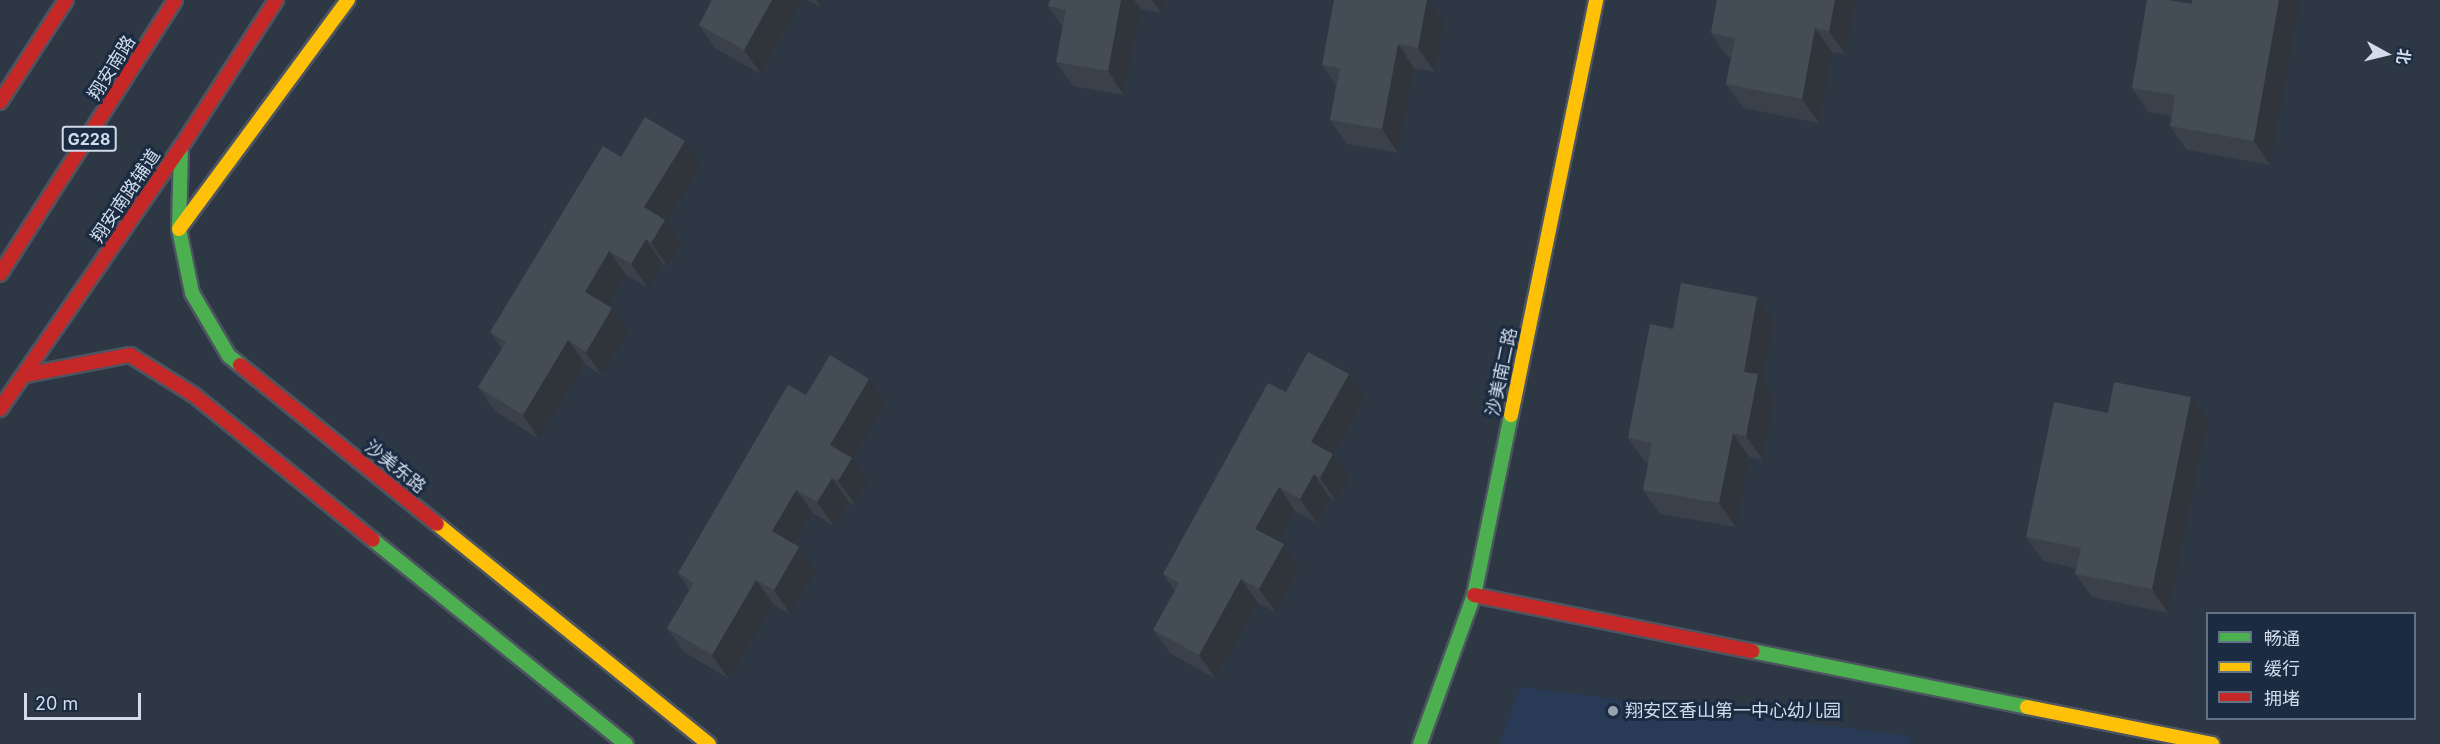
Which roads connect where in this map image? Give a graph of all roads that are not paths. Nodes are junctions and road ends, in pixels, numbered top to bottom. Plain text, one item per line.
1 (66, 0) edge
2 (175, 0) edge
3 (276, 0) edge
4 (348, 0) edge
5 (1596, 0) edge
6 (0, 102) edge
7 (181, 147) junction
8 (179, 229) junction
9 (0, 274) edge
10 (25, 375) junction
11 (0, 409) edge
12 (1474, 595) junction
13 (626, 744) edge
14 (710, 744) edge
15 (1420, 744) edge
16 (2212, 744) edge

1 - 6 main road
2 - 9 main road, 翔安南路 / G228
3 - 7 main road, 翔安南路辅道
4 - 8 main road
5 - 12 main road, 沙美南二路
7 - 8 main road, 沙美东路
7 - 10 main road, 翔安南路辅道
8 - 14 main road, 沙美东路
10 - 11 main road, 翔安南路辅道
10 - 13 main road
12 - 15 main road, 沙美南二路
12 - 16 main road

